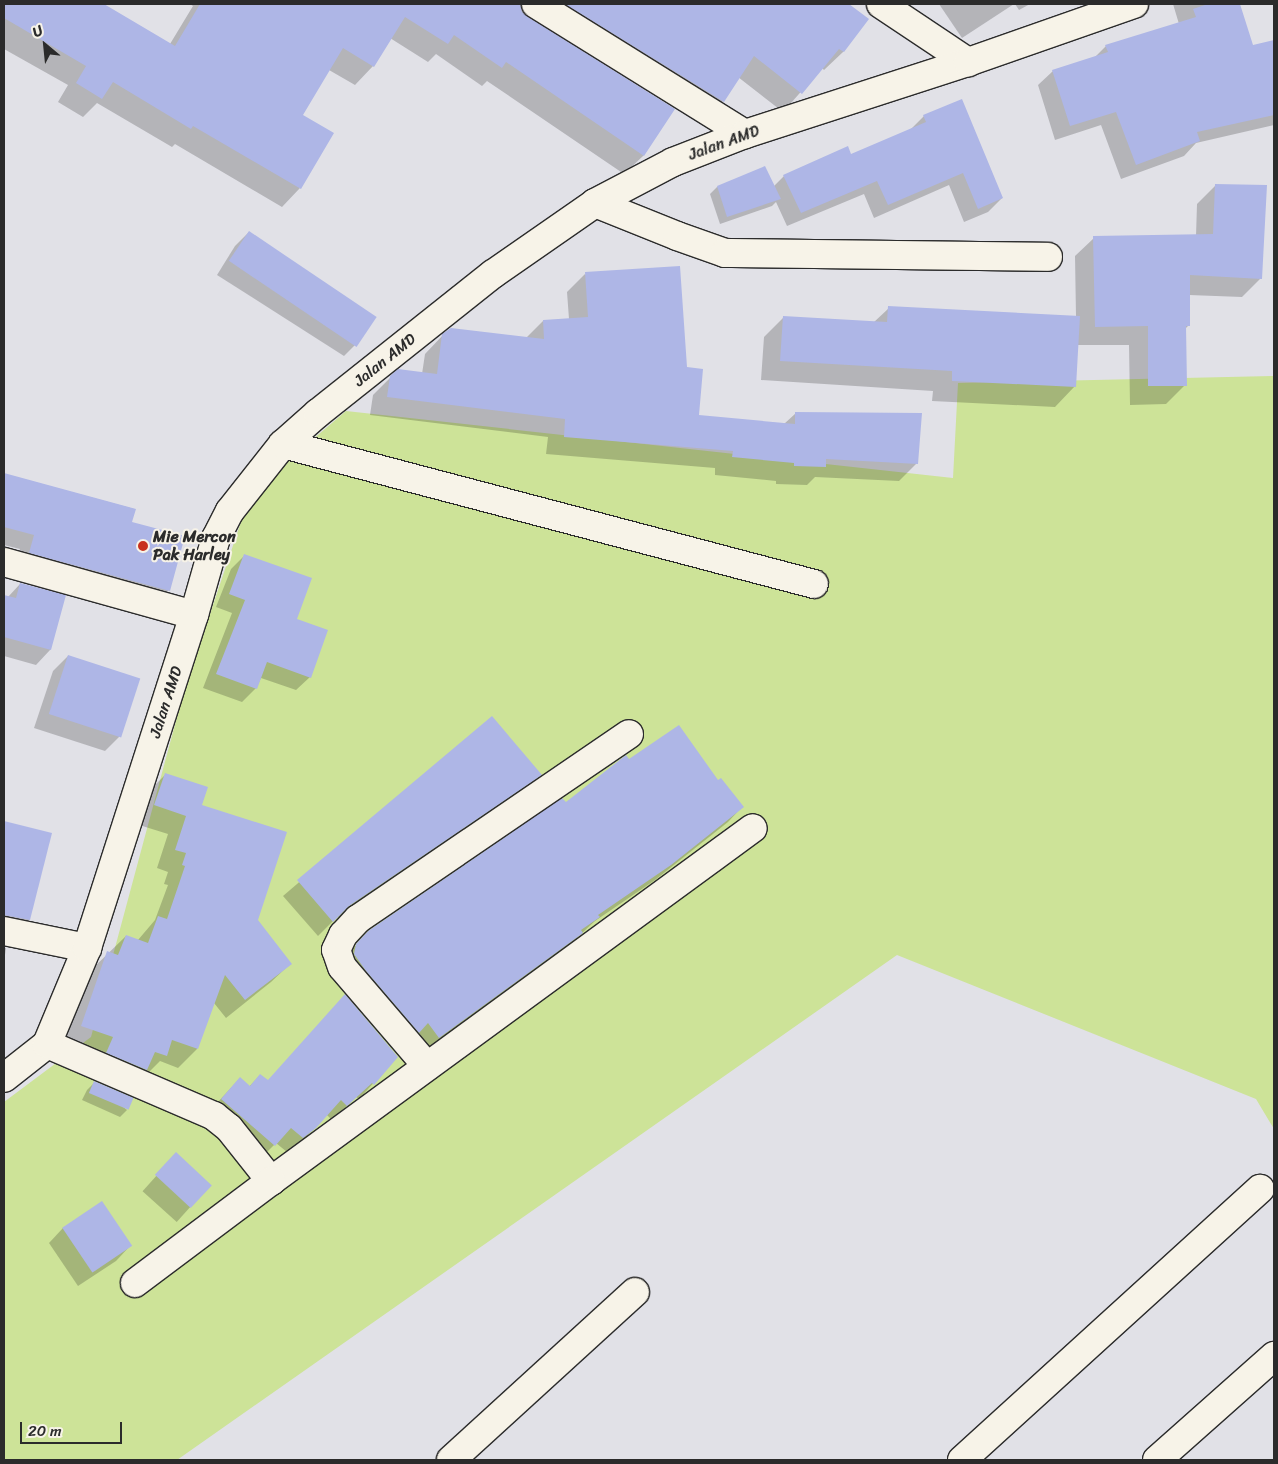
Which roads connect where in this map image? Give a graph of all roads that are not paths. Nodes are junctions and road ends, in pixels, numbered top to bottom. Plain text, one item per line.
1 (536, 4) edge
2 (881, 4) edge
3 (1134, 4) edge
4 (968, 62) junction
5 (745, 134) junction
6 (595, 203) junction
7 (1048, 257) dead end
8 (283, 444) junction
9 (4, 562) edge
10 (814, 584) dead end
11 (194, 615) junction
12 (629, 734) dead end
13 (753, 828) dead end
14 (4, 931) edge
15 (87, 948) junction
16 (47, 1044) junction
17 (427, 1066) junction
18 (4, 1078) edge
19 (271, 1181) junction
20 (1260, 1189) dead end
21 (135, 1284) dead end
22 (635, 1292) dead end
23 (1274, 1356) edge
24 (451, 1460) edge
25 (962, 1460) edge
26 (1157, 1460) edge

1 - 5 street
2 - 4 street
3 - 4 street, Jalan AMD
4 - 5 street, Jalan AMD
5 - 6 street, Jalan AMD
6 - 7 street
6 - 8 street, Jalan AMD
8 - 10 street
8 - 11 street, Jalan AMD
9 - 11 street
11 - 15 street, Jalan AMD
12 - 17 street
13 - 17 street
14 - 15 street
15 - 16 street, Jalan AMD
16 - 18 street, Jalan AMD
16 - 19 street
17 - 19 street
19 - 21 street
20 - 25 street
22 - 24 street
23 - 26 street

